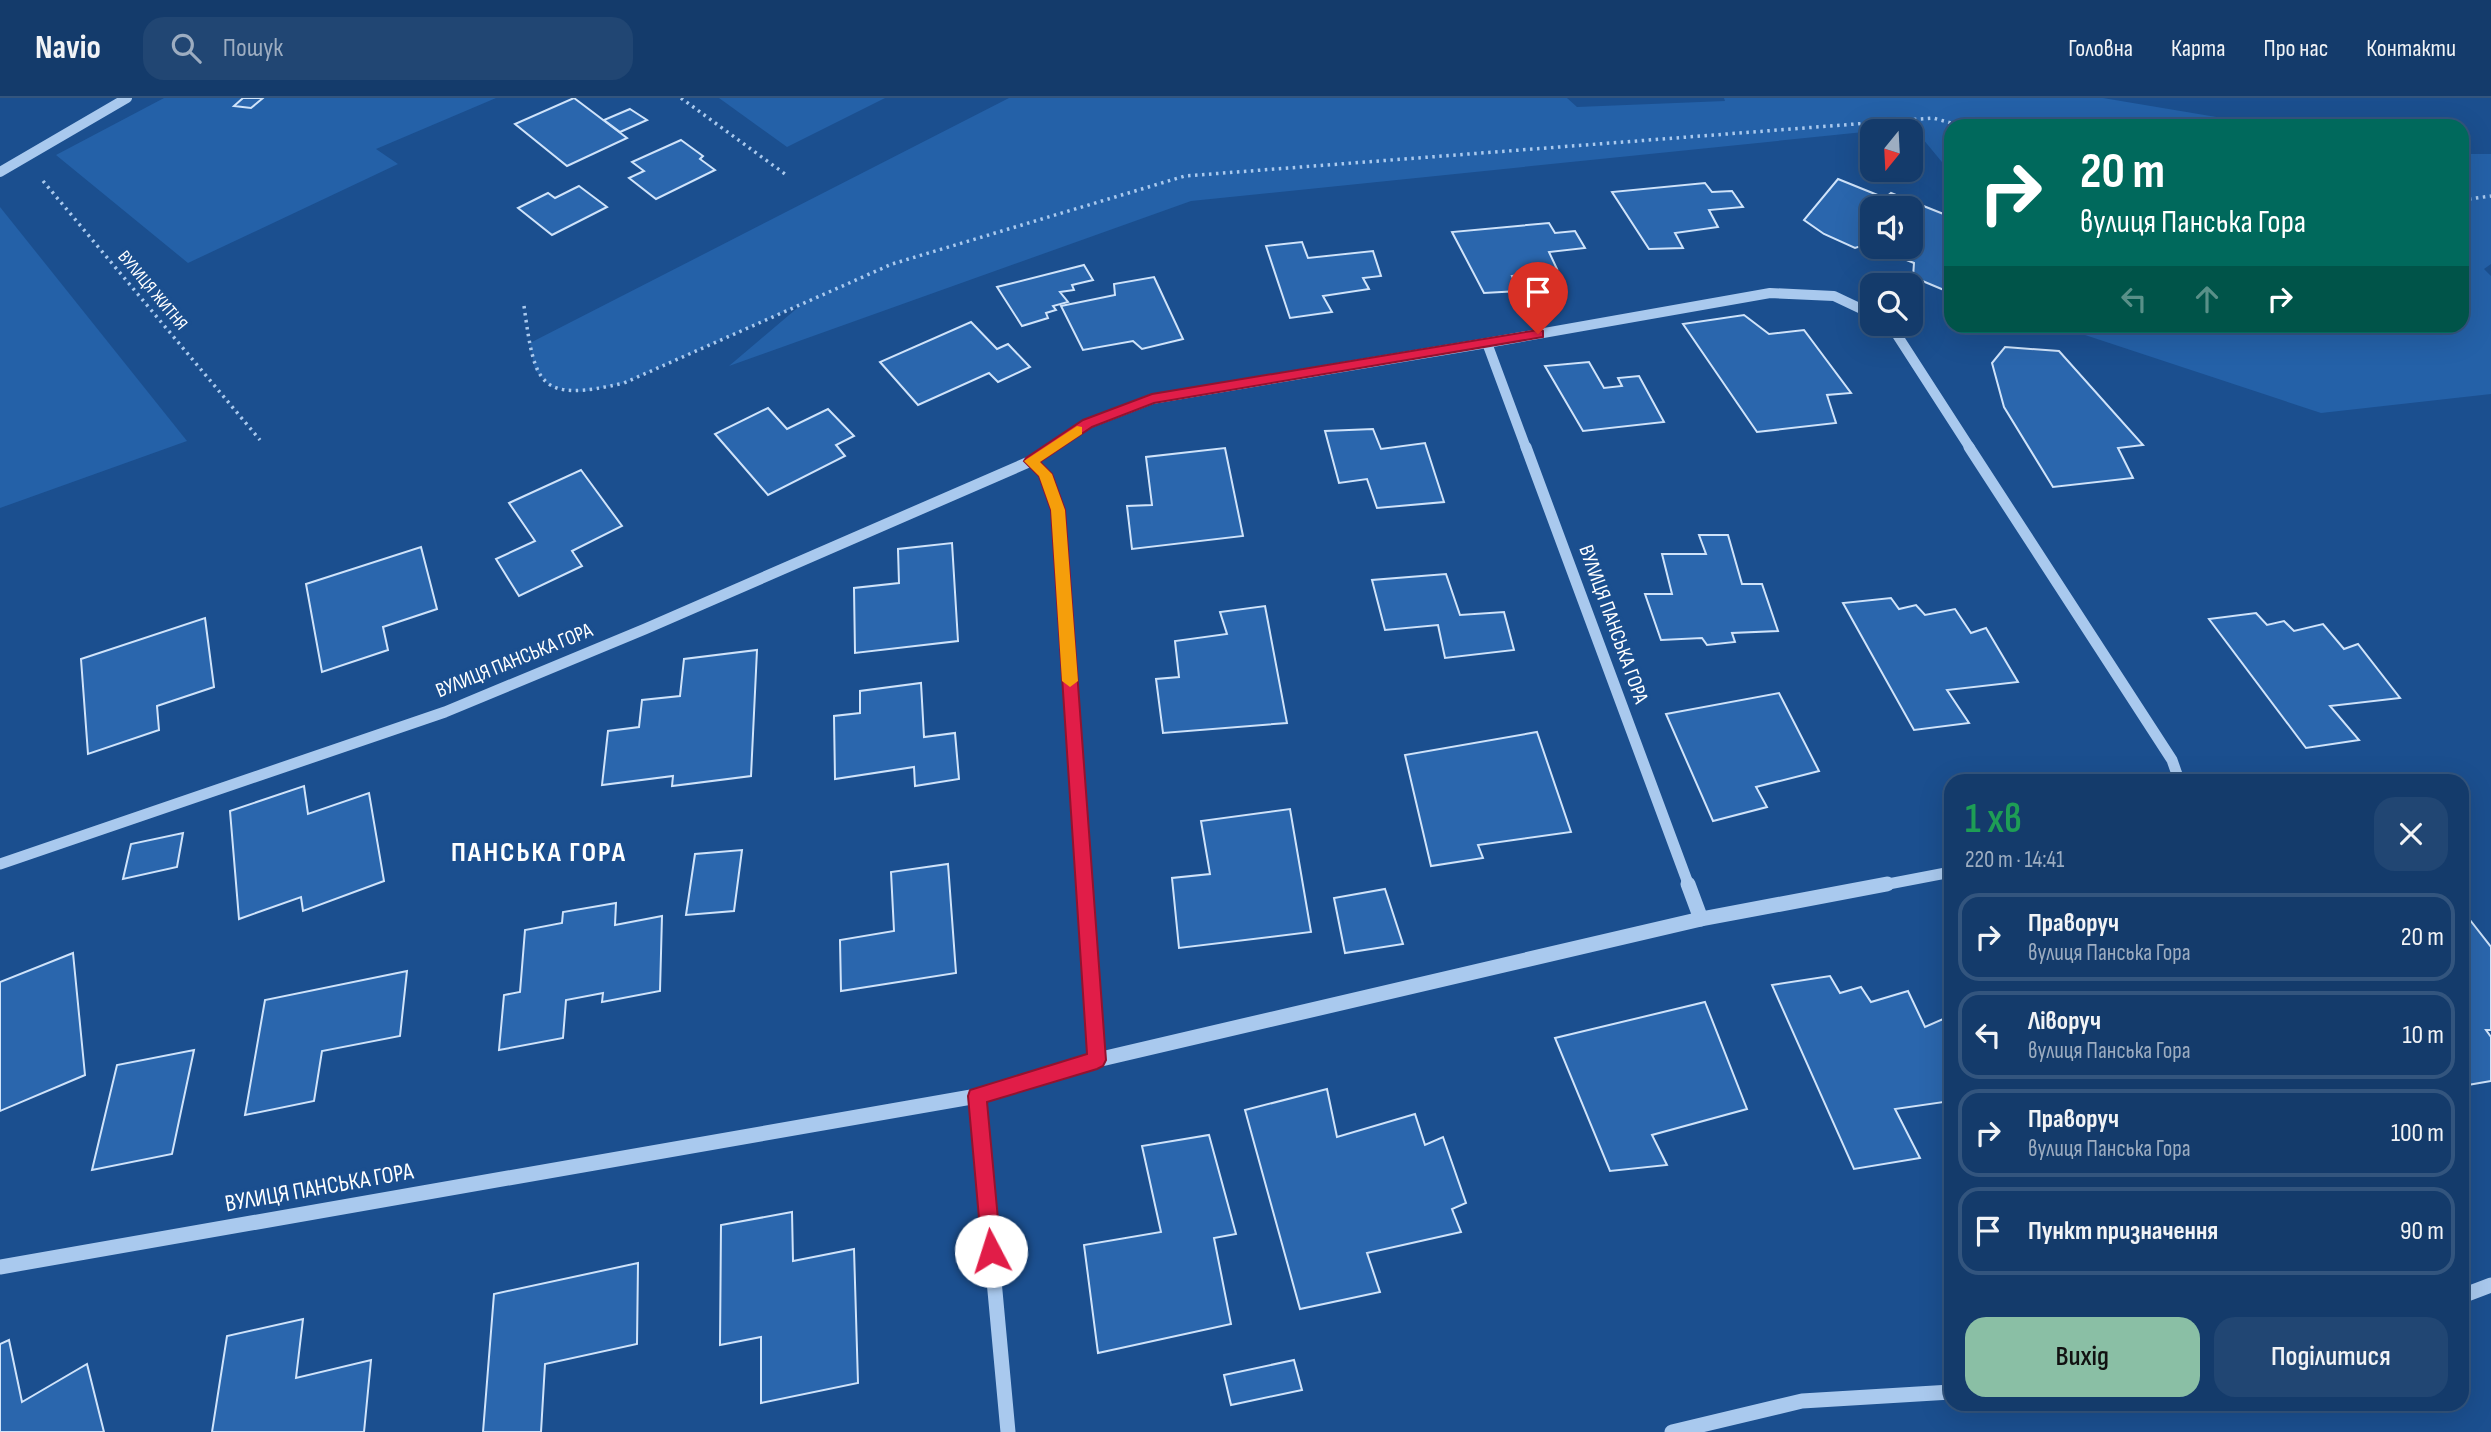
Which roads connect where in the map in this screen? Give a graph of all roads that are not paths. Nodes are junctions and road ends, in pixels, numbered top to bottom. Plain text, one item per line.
1 (127, 98) edge
2 (0, 172) edge
3 (1860, 308) edge
4 (1898, 336) edge
5 (1487, 343) junction
6 (1031, 461) junction
7 (2177, 774) edge
8 (0, 864) edge
9 (1944, 874) edge
10 (1701, 919) junction
11 (1097, 1060) junction
12 (977, 1096) junction
13 (0, 1267) edge
14 (2491, 1285) edge
15 (2469, 1293) edge
16 (1944, 1392) edge
17 (1008, 1432) edge
18 (1671, 1432) edge

1 - 2 street
3 - 5 street, ВУЛИЦЯ ПАНСЬКА ГОРА
4 - 7 street
5 - 6 street, ВУЛИЦЯ ПАНСЬКА ГОРА
5 - 10 street, ВУЛИЦЯ ПАНСЬКА ГОРА
6 - 8 street, ВУЛИЦЯ ПАНСЬКА ГОРА
6 - 11 street
9 - 10 street, ВУЛИЦЯ ПАНСЬКА ГОРА
10 - 11 street, ВУЛИЦЯ ПАНСЬКА ГОРА
11 - 12 street, ВУЛИЦЯ ПАНСЬКА ГОРА
12 - 13 street, ВУЛИЦЯ ПАНСЬКА ГОРА
12 - 17 street
14 - 15 street
16 - 18 lane

